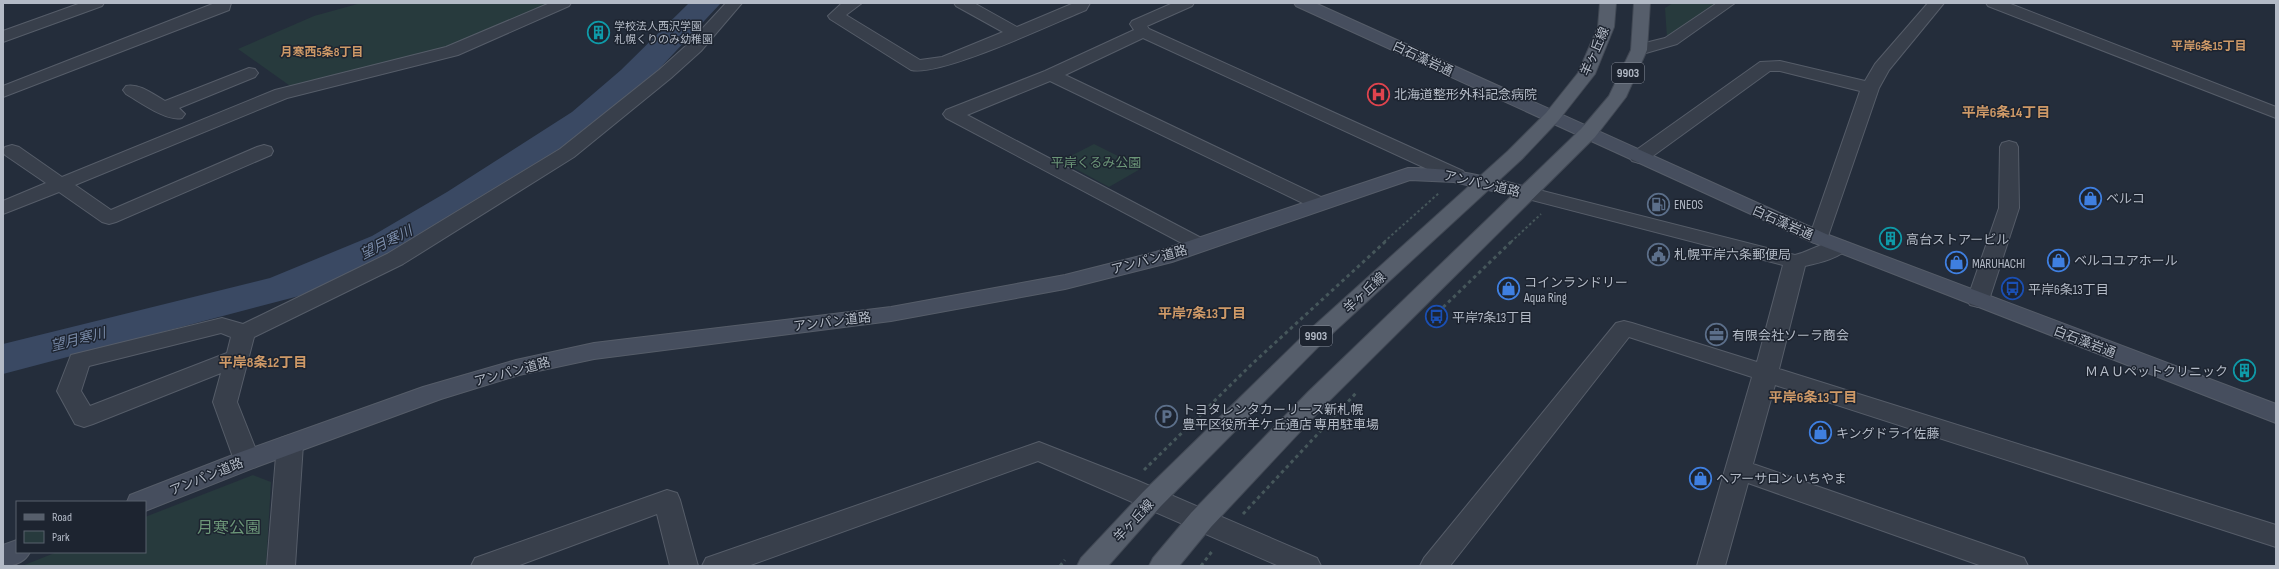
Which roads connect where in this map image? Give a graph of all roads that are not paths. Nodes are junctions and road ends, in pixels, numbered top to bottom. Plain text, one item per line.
1 (96, 3) edge
2 (224, 3) edge
3 (563, 3) edge
4 (734, 3) edge
5 (854, 3) edge
6 (962, 3) edge
7 (1082, 3) edge
8 (1186, 3) edge
9 (1302, 3) edge
10 (1608, 3) edge
11 (1642, 3) edge
12 (1727, 3) edge
13 (1936, 3) edge
14 (1994, 3) edge
15 (1015, 32) junction
16 (1143, 32) junction
17 (3, 37) edge
18 (1639, 50) junction
19 (249, 73) dead end
20 (1052, 75) junction
21 (1870, 88) junction
22 (132, 90) dead end
23 (3, 92) edge
24 (163, 108) junction
25 (2276, 113) edge
26 (1552, 117) junction
27 (200, 127) junction
28 (1588, 133) junction
29 (2009, 147) dead end
30 (12, 151) dead end
31 (264, 151) dead end
32 (1639, 157) junction
33 (1456, 175) junction
34 (1484, 183) junction
35 (60, 184) junction
36 (1528, 193) junction
37 (1318, 203) junction
38 (3, 208) edge
39 (1819, 238) junction
40 (1200, 245) junction
41 (1839, 246) junction
42 (1795, 261) junction
43 (1978, 300) junction
44 (244, 333) junction
45 (237, 358) junction
46 (1766, 372) junction
47 (2276, 414) edge
48 (290, 444) junction
49 (247, 460) junction
50 (1738, 470) junction
51 (1152, 499) junction
52 (143, 501) edge
53 (1202, 520) junction
54 (2276, 536) edge
55 (16, 551) edge
56 (3, 557) edge
57 (281, 566) edge
58 (485, 566) edge
59 (684, 566) edge
60 (716, 566) edge
61 (1091, 566) edge
62 (1163, 566) edge
63 (1307, 566) edge
64 (1434, 566) edge
65 (1710, 566) edge
66 (2014, 566) edge

1 - 17 street
2 - 23 street
3 - 27 street
4 - 44 street
5 - 15 street
6 - 15 street
7 - 15 street
8 - 16 street
9 - 26 street, 白石藻岩通
10 - 26 main road, 羊ヶ丘線 / 9903
11 - 18 main road, 9903
12 - 18 street
13 - 21 street
14 - 25 street
16 - 20 street
16 - 33 street
18 - 28 main road, 9903
19 - 24 street
20 - 37 street
20 - 40 street
21 - 32 street
21 - 39 street
22 - 24 street
24 - 27 street
26 - 28 street, 白石藻岩通
26 - 34 main road, 羊ヶ丘線 / 9903
27 - 35 street
28 - 32 street, 白石藻岩通
28 - 36 main road, 9903
29 - 43 street
30 - 35 street
31 - 35 street
32 - 39 street, 白石藻岩通
33 - 34 street, アンパン道路
33 - 37 street, アンパン道路
34 - 36 street, アンパン道路
34 - 51 main road, 羊ヶ丘線 / 9903
35 - 38 street
36 - 42 street
36 - 53 main road, 9903
37 - 40 street, アンパン道路
39 - 41 street, 白石藻岩通
40 - 48 street, アンパン道路
41 - 42 street
41 - 43 street, 白石藻岩通
42 - 46 street
43 - 47 street, 白石藻岩通
44 - 45 street
44 - 45 street
45 - 49 street
46 - 50 street
46 - 54 street
46 - 64 street
48 - 49 street, アンパン道路
48 - 57 street
49 - 52 street, アンパン道路
50 - 65 street
50 - 66 street
51 - 53 street
51 - 60 street
51 - 61 main road, 羊ヶ丘線 / 9903
53 - 62 main road, 9903
53 - 63 street
55 - 56 street
58 - 59 street

